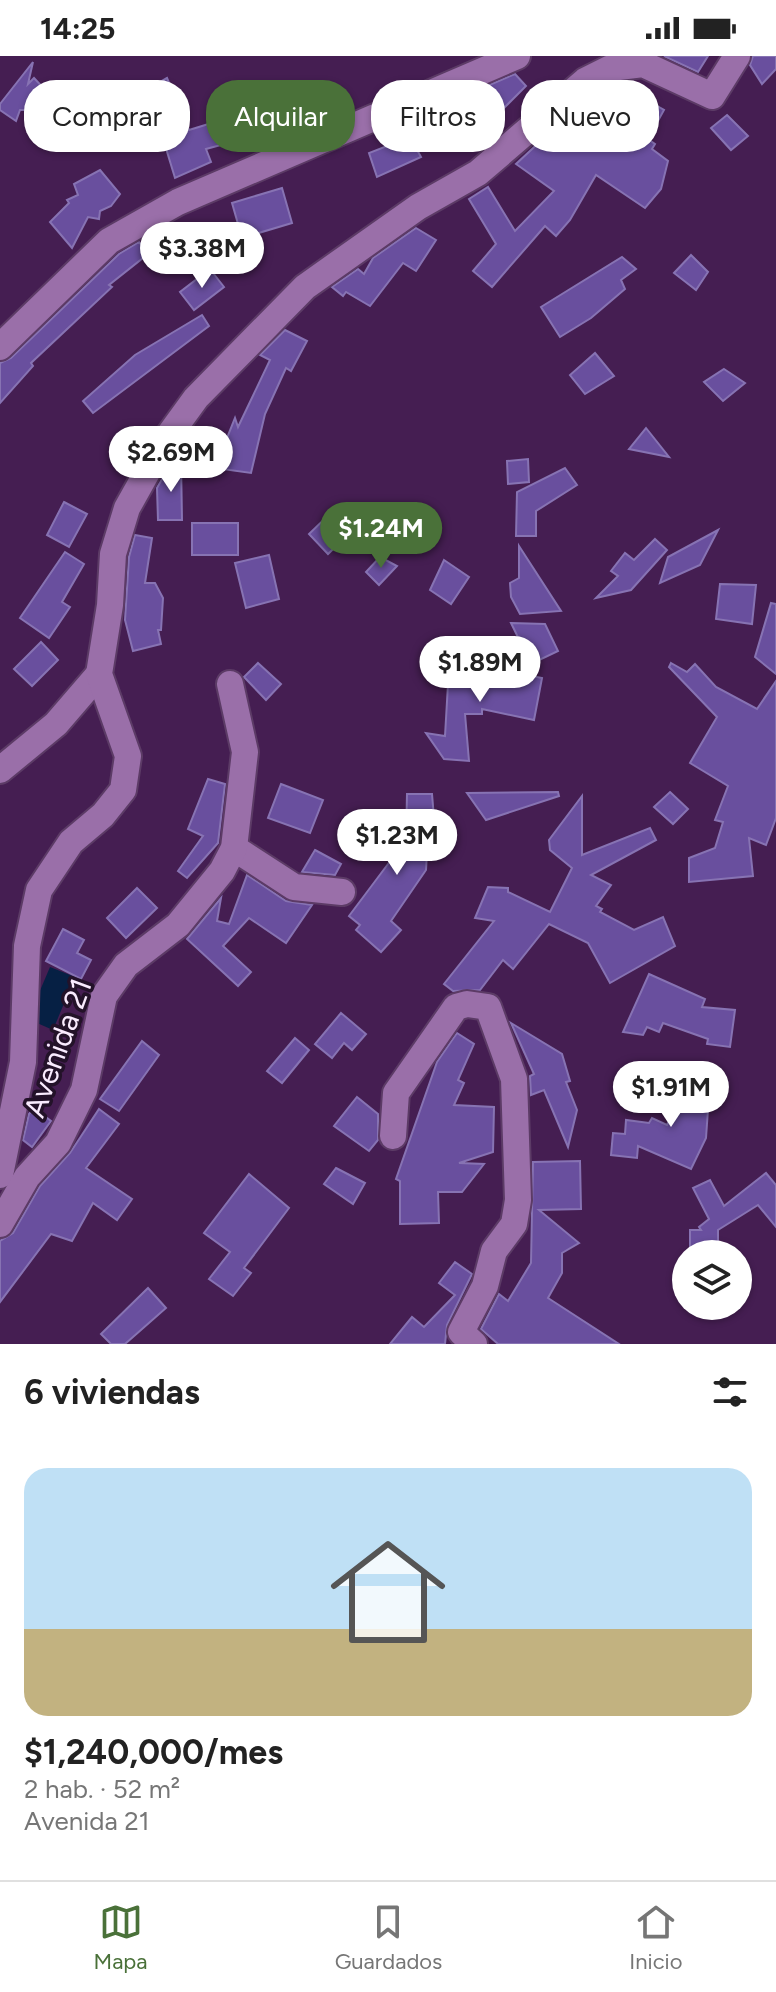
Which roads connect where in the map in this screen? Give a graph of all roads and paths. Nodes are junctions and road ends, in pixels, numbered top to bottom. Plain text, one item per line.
1 (517, 56) edge
2 (737, 56) edge
3 (0, 347) edge
4 (99, 674) junction
5 (230, 684) dead end
6 (0, 770) edge
7 (234, 848) junction
8 (342, 892) dead end
9 (393, 1136) dead end
10 (0, 1175) edge
11 (0, 1224) edge
12 (474, 1344) edge

1 - 3 street
2 - 4 street
4 - 6 street
4 - 10 street
5 - 7 street, Avenida 21
7 - 8 street
7 - 11 street, Avenida 21
9 - 12 street

